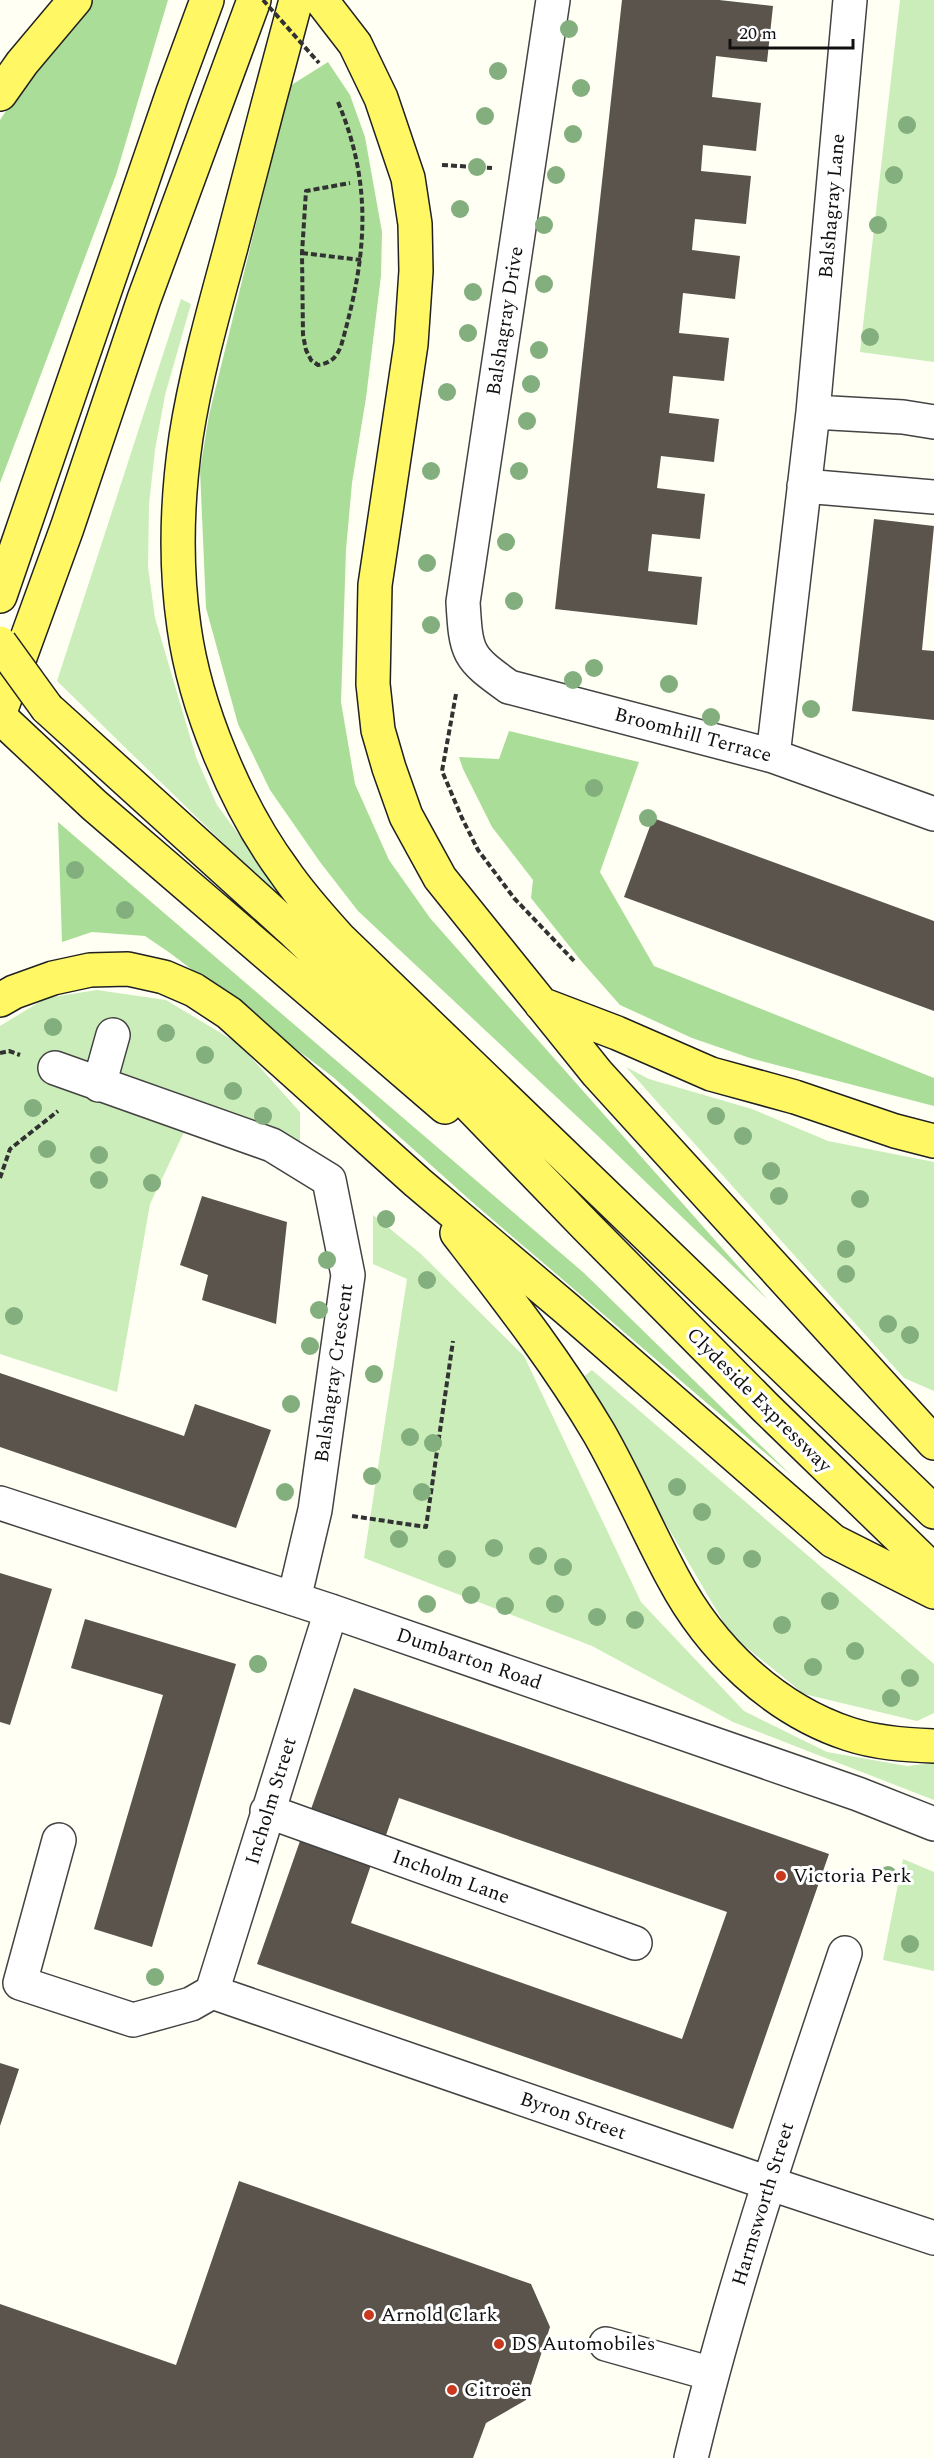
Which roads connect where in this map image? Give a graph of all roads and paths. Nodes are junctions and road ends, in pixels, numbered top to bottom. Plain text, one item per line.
1 (75, 0) edge
2 (207, 0) edge
3 (254, 0) edge
4 (263, 0) edge
5 (296, 0) edge
6 (553, 0) edge
7 (850, 0) edge
8 (321, 5) edge
9 (323, 71) dead end
10 (0, 94) edge
11 (336, 97) dead end
12 (438, 165) dead end
13 (527, 170) junction
14 (350, 183) dead end
15 (302, 253) junction
16 (361, 260) junction
17 (813, 412) junction
18 (934, 422) edge
19 (804, 486) junction
20 (934, 497) edge
21 (0, 596) edge
22 (0, 643) edge
23 (465, 643) junction
24 (0, 712) edge
25 (0, 717) edge
26 (772, 756) junction
27 (934, 814) edge
28 (576, 963) dead end
29 (0, 1000) edge
30 (539, 1003) junction
31 (113, 1035) dead end
32 (78, 1077) junction
33 (934, 1141) edge
34 (0, 1178) edge
35 (417, 1182) junction
36 (586, 1226) junction
37 (453, 1341) dead end
38 (934, 1443) edge
39 (0, 1503) edge
40 (315, 1510) junction
41 (934, 1512) edge
42 (934, 1571) edge
43 (934, 1592) edge
44 (294, 1599) junction
45 (332, 1611) junction
46 (934, 1746) edge
47 (267, 1811) junction
48 (934, 1824) edge
49 (59, 1840) dead end
50 (635, 1943) dead end
51 (845, 1953) dead end
52 (212, 1992) junction
53 (768, 2183) junction
54 (934, 2238) edge
55 (606, 2344) dead end
56 (712, 2374) junction
57 (691, 2458) edge

1 - 10 main road
2 - 21 main road
3 - 24 main road
4 - 9 path, bridge
5 - 41 main road
6 - 13 street, Balshagray Drive
7 - 17 street, Balshagray Lane
8 - 30 main road
11 - 16 path
12 - 13 path
13 - 23 street, Balshagray Drive
14 - 15 path
15 - 16 path
15 - 16 path
17 - 18 street
17 - 19 street, Balshagray Lane
19 - 20 street
19 - 26 street, Balshagray Lane
22 - 36 main road, bridge
23 - 26 street, Broomhill Terrace
23 - 28 path
25 - 36 main road
26 - 27 street, Broomhill Terrace
29 - 35 main road
30 - 33 main road
30 - 38 main road
31 - 32 street
32 - 34 path
32 - 40 street, Balshagray Crescent
35 - 43 main road
35 - 46 main road
36 - 42 main road, Clydeside Expressway
37 - 40 path
39 - 44 street, Dumbarton Road
40 - 44 street, Balshagray Crescent
44 - 45 street, Dumbarton Road
45 - 47 street, Incholm Street
45 - 48 street, Dumbarton Road
47 - 50 street, Incholm Lane
47 - 52 street, Incholm Street
49 - 52 street
51 - 53 street, Harmsworth Street
52 - 53 street, Byron Street
53 - 54 street, Byron Street
53 - 56 street, Harmsworth Street
55 - 56 street
56 - 57 street, Harmsworth Street

